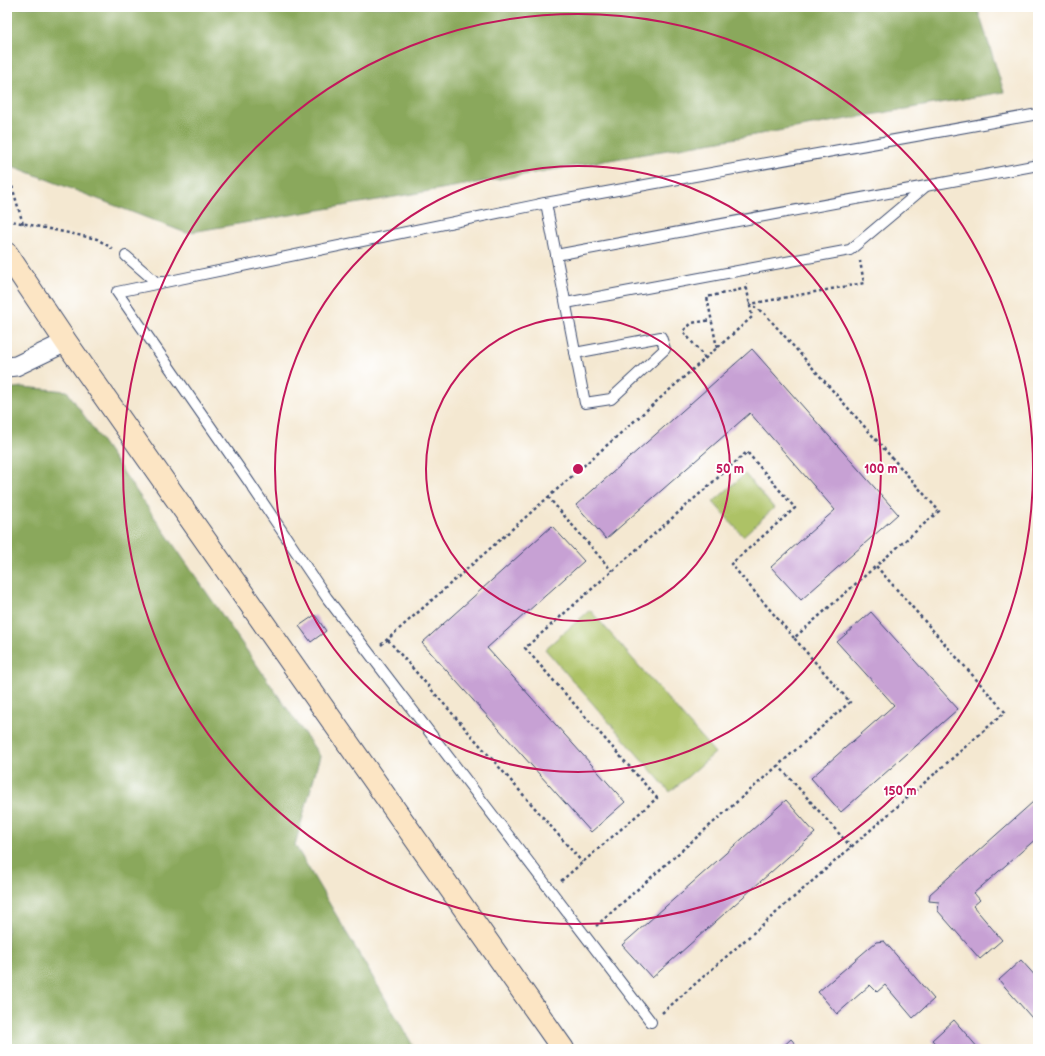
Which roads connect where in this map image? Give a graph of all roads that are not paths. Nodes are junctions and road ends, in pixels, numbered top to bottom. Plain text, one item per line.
1 (1038, 114) edge
2 (1038, 165) edge
3 (926, 186) junction
4 (546, 203) junction
5 (7, 254) edge
6 (556, 255) junction
7 (126, 256) road end
8 (157, 283) junction
9 (566, 303) junction
10 (66, 342) junction
11 (575, 353) junction
12 (7, 367) edge
13 (651, 1022) road end
14 (563, 1049) edge

1 - 4 lane
2 - 3 lane
3 - 6 lane
3 - 9 lane
4 - 6 lane
4 - 8 lane
5 - 10 main road
6 - 9 lane
7 - 8 lane
8 - 13 lane
9 - 11 lane
10 - 12 street
10 - 14 main road
11 - 11 lane

